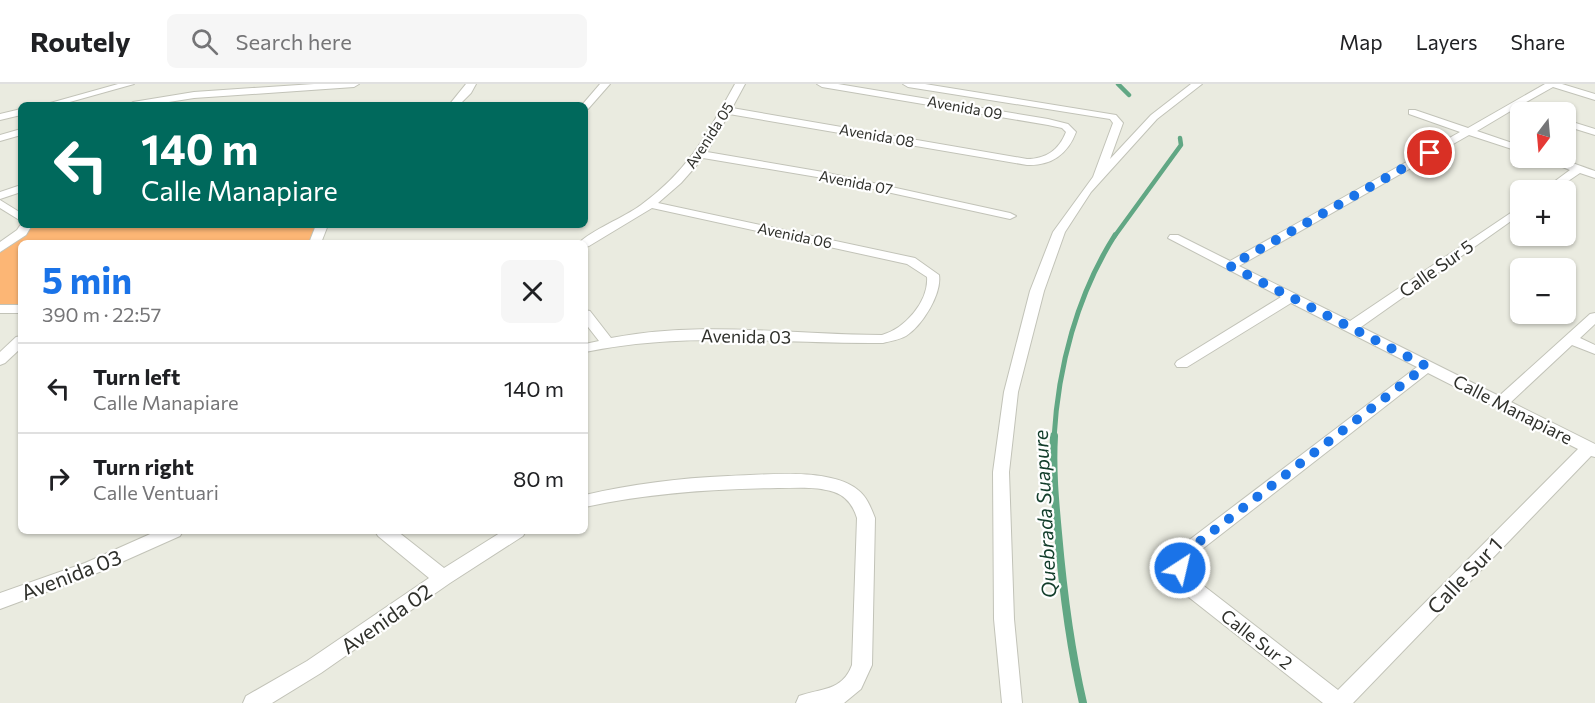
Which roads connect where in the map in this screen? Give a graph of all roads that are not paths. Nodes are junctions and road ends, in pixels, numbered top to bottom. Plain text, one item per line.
1 (129, 84) edge
2 (354, 84) edge
3 (471, 84) edge
4 (605, 84) edge
5 (740, 84) edge
6 (822, 84) edge
7 (908, 84) edge
8 (1197, 84) edge
9 (1552, 84) edge
10 (1595, 97) edge
11 (60, 102) edge
12 (151, 102) edge
13 (457, 102) edge
14 (1520, 102) edge
15 (588, 103) edge
16 (1510, 108) edge
17 (725, 110) junction
18 (1412, 112) dead end
19 (18, 113) edge
20 (0, 117) edge
21 (1576, 126) edge
22 (1468, 131) junction
23 (1595, 132) edge
24 (18, 133) edge
25 (0, 138) edge
26 (1510, 145) edge
27 (700, 154) junction
28 (1027, 162) joint
29 (1576, 168) edge
30 (1579, 169) junction
31 (1595, 175) edge
32 (1097, 180) junction
33 (1563, 180) edge
34 (18, 189) edge
35 (0, 196) edge
36 (0, 203) edge
37 (649, 204) junction
38 (18, 216) edge
39 (1010, 216) dead end
40 (1510, 217) edge
41 (24, 228) edge
42 (1174, 238) dead end
43 (588, 241) edge
44 (0, 248) edge
45 (1230, 266) junction
46 (1291, 297) junction
47 (0, 309) edge
48 (18, 309) edge
49 (1595, 317) edge
50 (588, 318) edge
51 (1351, 327) junction
52 (905, 330) joint
53 (1570, 339) junction
54 (18, 343) edge
55 (608, 343) junction
56 (588, 347) edge
57 (1595, 350) edge
58 (0, 360) edge
59 (1182, 364) dead end
60 (1426, 366) junction
61 (1500, 403) junction
62 (1592, 449) edge
63 (588, 500) edge
64 (167, 534) edge
65 (388, 534) edge
66 (512, 534) edge
67 (443, 578) junction
68 (0, 601) edge
69 (253, 703) edge
70 (806, 703) edge
71 (1012, 703) edge
72 (1339, 703) edge

1 - 11 street
2 - 12 street
3 - 13 street
4 - 15 street
5 - 17 street, Avenida 05
6 - 28 street, Avenida 09
7 - 32 street
8 - 32 street
9 - 10 street
9 - 14 street
16 - 22 street
17 - 27 street, Avenida 05
17 - 28 street, Avenida 08
18 - 22 street
19 - 20 street
21 - 23 street
22 - 26 street
22 - 45 street
24 - 25 street
27 - 37 street, Avenida 05
27 - 39 street, Avenida 07
29 - 30 street
30 - 31 street
30 - 33 street
32 - 71 street
34 - 35 street
36 - 38 street
37 - 43 street, Avenida 05
37 - 52 street, Avenida 06
40 - 51 street, Calle Sur 5
41 - 44 street
42 - 45 street, Calle Manapiare
45 - 46 street, Calle Manapiare
46 - 51 street, Calle Manapiare
46 - 59 street
47 - 48 street
49 - 53 street
50 - 55 street
51 - 60 street, Calle Manapiare
52 - 55 street, Avenida 03
53 - 57 street
53 - 61 street
54 - 58 street
55 - 56 street, Avenida 03
60 - 61 street, Calle Manapiare
60 - 72 street, Calle Sur 2
61 - 62 street, Calle Manapiare
62 - 72 street, Calle Sur 1
63 - 70 street
64 - 68 street, Avenida 03
65 - 67 street
66 - 67 street, Avenida 02
67 - 69 street, Avenida 02

